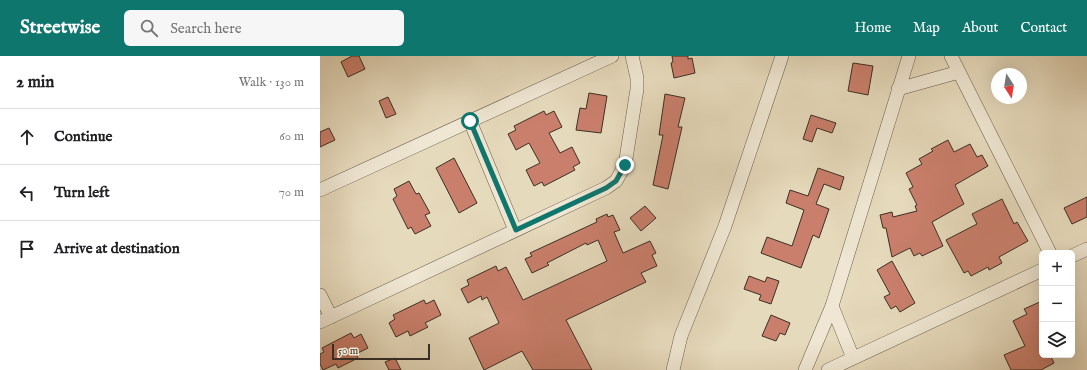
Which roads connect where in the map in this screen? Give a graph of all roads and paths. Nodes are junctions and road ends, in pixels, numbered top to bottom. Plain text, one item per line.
1 (612, 56) edge
2 (632, 56) edge
3 (782, 56) edge
4 (909, 56) edge
5 (952, 56) edge
6 (959, 72) junction
7 (898, 90) junction
8 (470, 121) junction
9 (320, 190) edge
10 (516, 230) junction
11 (1087, 249) edge
12 (1048, 250) edge
13 (1075, 255) edge
14 (1039, 271) edge
15 (320, 294) edge
16 (832, 306) junction
17 (325, 320) edge
18 (854, 358) junction
19 (674, 370) edge
20 (805, 370) edge
21 (828, 370) edge

1 - 8 street
2 - 10 street
3 - 19 street
4 - 7 street
5 - 6 street
6 - 7 street
6 - 12 street
7 - 16 street
8 - 9 street
8 - 10 street
10 - 17 street
11 - 13 street
14 - 18 street
15 - 17 street
16 - 18 street
16 - 20 street
18 - 21 street

